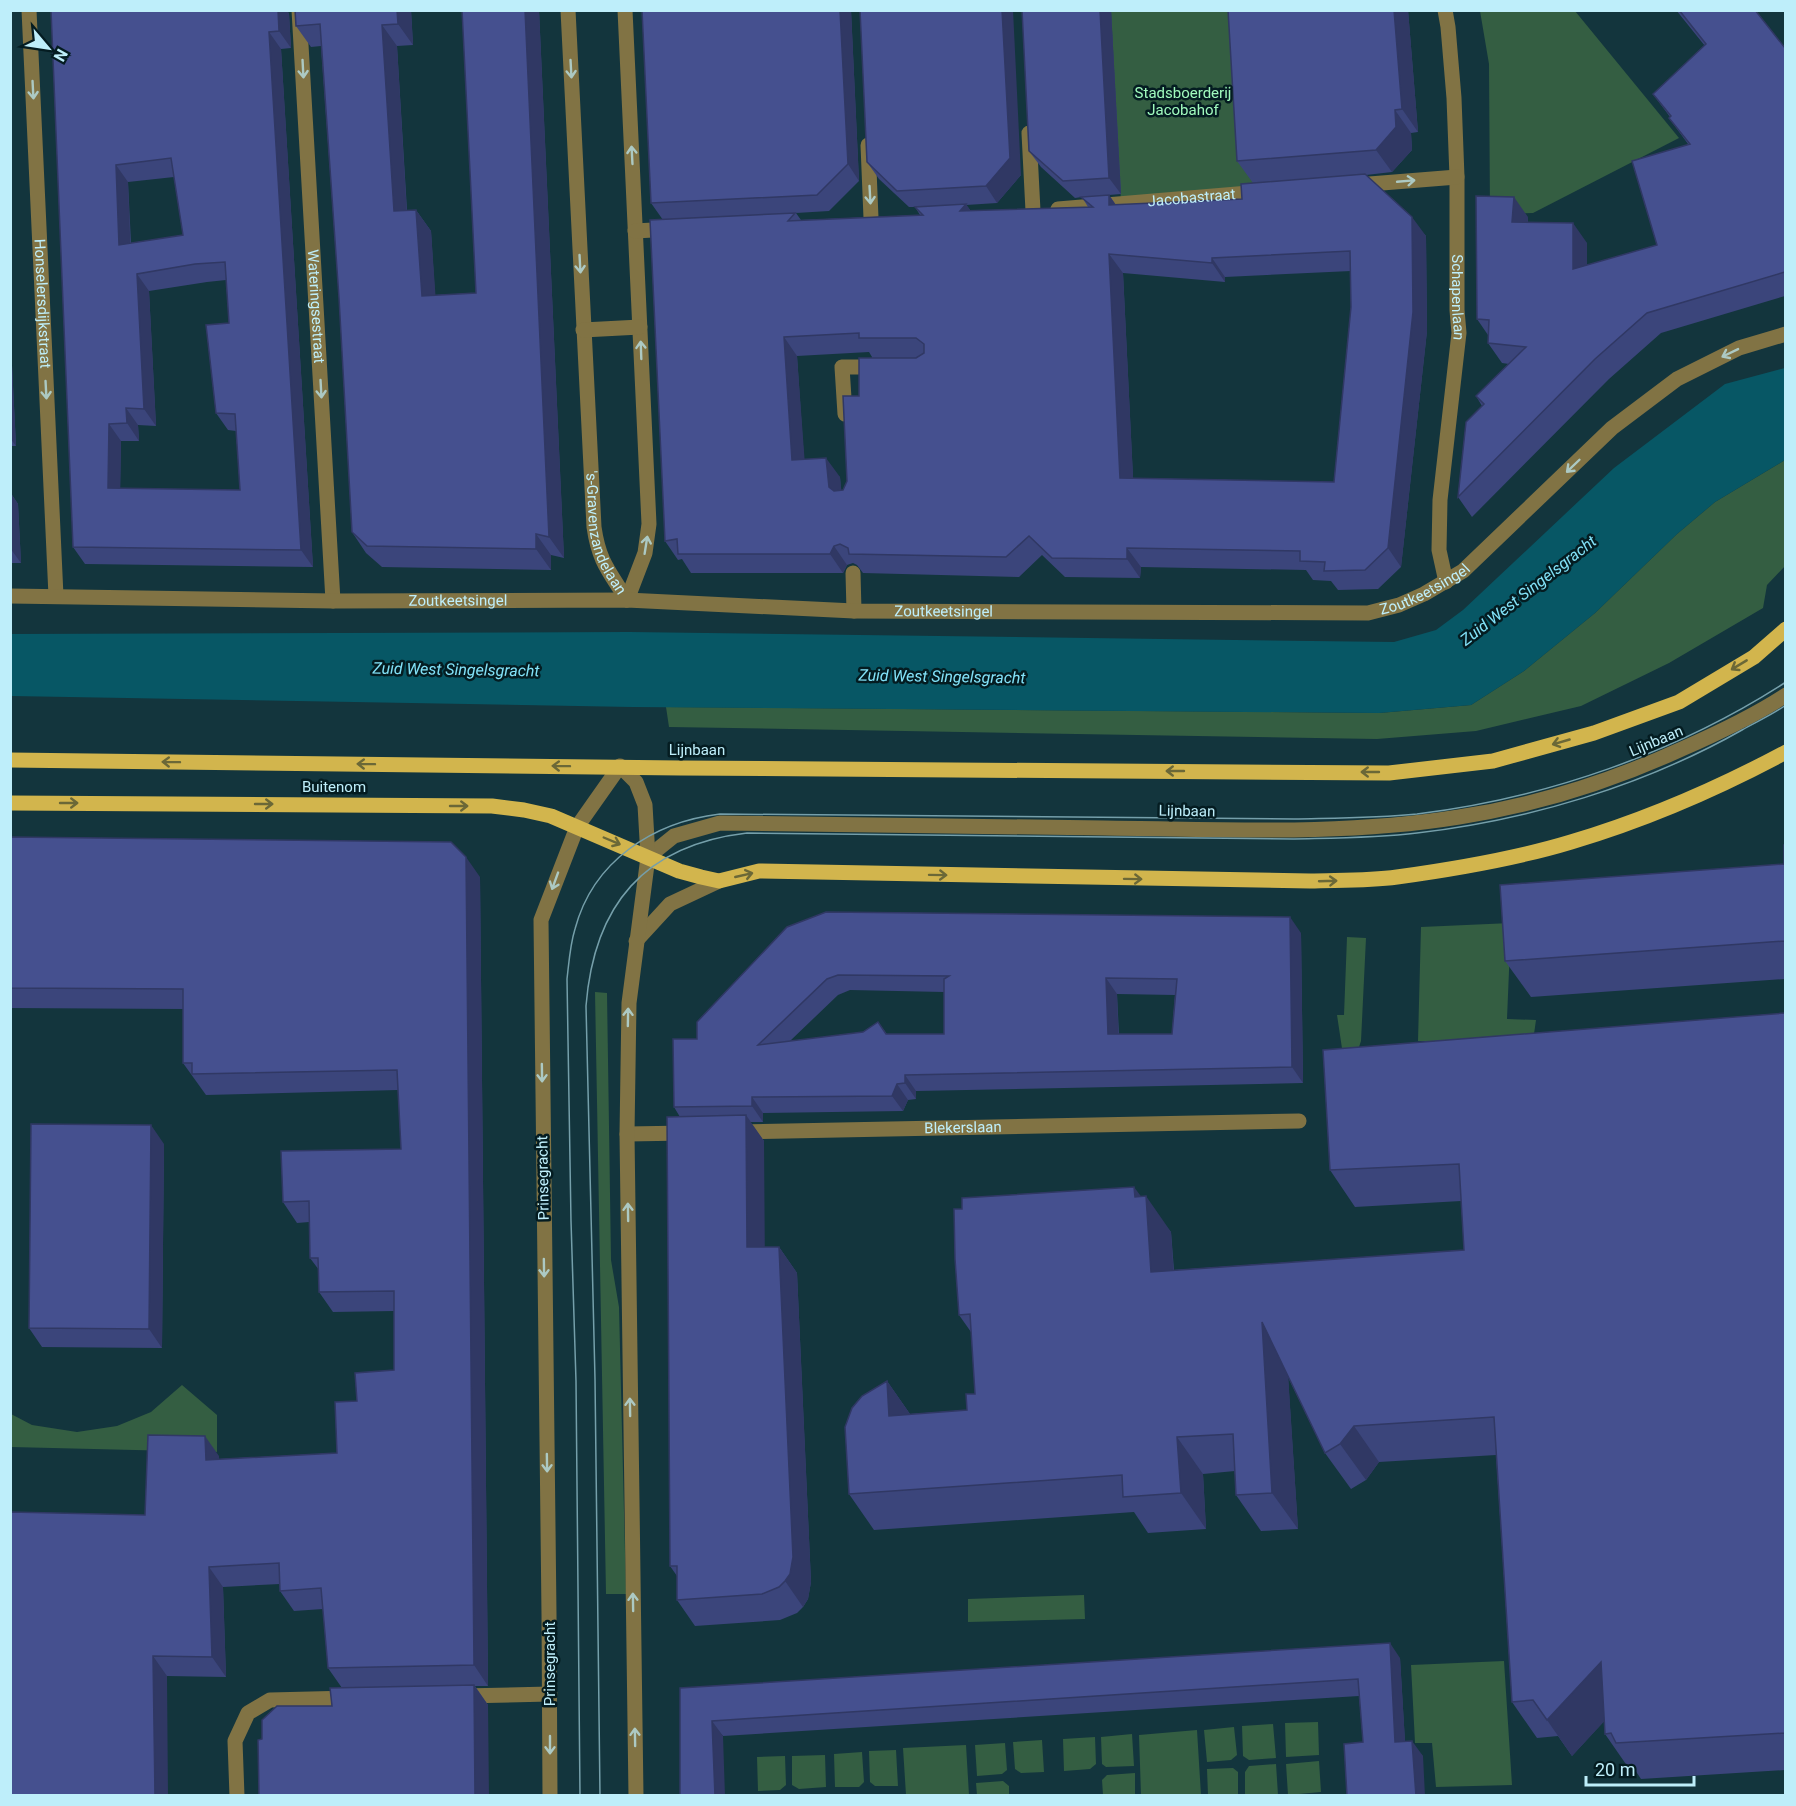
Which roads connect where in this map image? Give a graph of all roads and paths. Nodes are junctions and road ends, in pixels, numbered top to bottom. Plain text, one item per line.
1 (29, 10) edge
2 (299, 10) edge
3 (568, 10) edge
4 (625, 10) edge
5 (1445, 10) edge
6 (1028, 117) edge
7 (867, 126) edge
8 (1457, 177) junction
9 (1338, 186) edge
10 (1278, 191) edge
11 (871, 218) edge
12 (682, 228) edge
13 (635, 231) junction
14 (640, 327) junction
15 (584, 330) junction
16 (1785, 334) edge
17 (897, 368) edge
18 (847, 434) edge
19 (853, 573) edge
20 (1446, 582) junction
21 (10, 596) edge
22 (56, 596) junction
23 (627, 600) junction
24 (333, 601) junction
25 (854, 611) junction
26 (1785, 629) edge
27 (1785, 695) edge
28 (1785, 752) edge
29 (10, 760) edge
30 (620, 766) junction
31 (10, 803) edge
32 (577, 826) junction
33 (648, 857) junction
34 (719, 880) junction
35 (636, 941) junction
36 (1299, 1121) dead end
37 (699, 1133) edge
38 (723, 1133) edge
39 (627, 1134) junction
40 (550, 1694) junction
41 (444, 1696) edge
42 (362, 1698) edge
43 (237, 1796) edge
44 (550, 1796) edge
45 (636, 1796) edge

1 -> 22 street, Honselersdijkstraat
2 -> 24 street, Wateringsestraat
3 -> 15 street, 's-Gravenzandelaan
13 -> 4 street, 's-Gravenzandelaan
5 - 8 street, Schapenlaan
6 - 10 street, Jacobastraat
7 -> 11 street
9 -> 8 street
8 - 20 street, Schapenlaan
12 - 13 street
13 - 14 street, 's-Gravenzandelaan
14 - 15 street
23 -> 14 street, 's-Gravenzandelaan
15 - 23 street, 's-Gravenzandelaan
16 -> 20 street, Zoutkeetsingel
17 - 18 street
19 - 25 street
20 - 25 street, Zoutkeetsingel
21 - 22 street, Zoutkeetsingel
22 - 24 street, Zoutkeetsingel
23 - 24 street, Zoutkeetsingel
23 - 25 street, Zoutkeetsingel
26 -> 30 main road, Lijnbaan
27 - 33 street, Lijnbaan
34 -> 28 main road
30 -> 29 main road, Buitenom
30 - 32 street, Prinsegracht
30 - 33 street
31 -> 32 main road, Buitenom
32 -> 33 main road, Buitenom
32 -> 40 street, Prinsegracht
33 - 34 main road
33 - 35 street
34 - 35 street
39 -> 35 street
36 - 38 street, Blekerslaan
37 - 39 street
45 -> 39 street
40 - 41 street
40 -> 44 street, Prinsegracht
42 - 43 street

